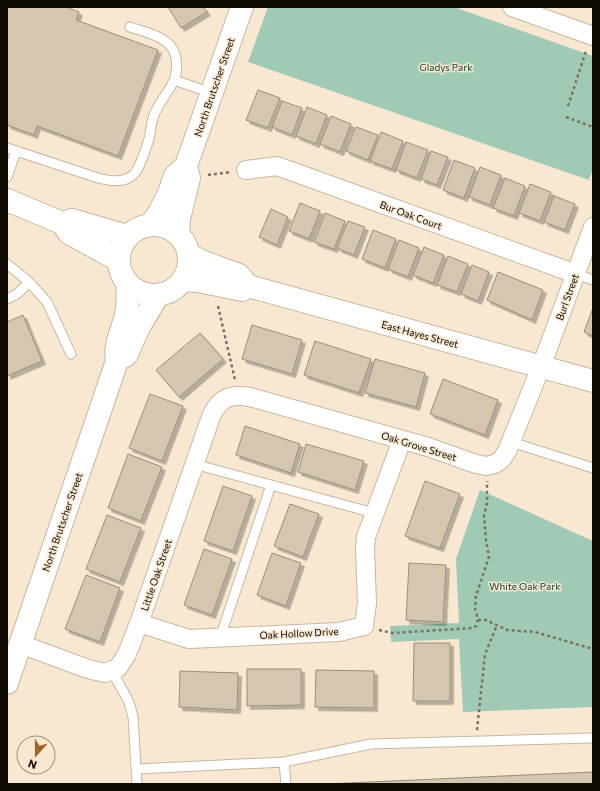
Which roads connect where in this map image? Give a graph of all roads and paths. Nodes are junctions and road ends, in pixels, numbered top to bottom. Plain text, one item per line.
1 (242, 7) edge
2 (514, 7) edge
3 (130, 27) dead end
4 (592, 36) edge
5 (174, 80) junction
6 (212, 93) junction
7 (568, 106) dead end
8 (566, 117) dead end
9 (593, 127) edge
10 (11, 149) edge
11 (186, 166) junction
12 (246, 170) joint
13 (208, 175) dead end
14 (7, 177) edge
15 (7, 200) edge
16 (62, 223) junction
17 (151, 224) junction
18 (593, 227) edge
19 (178, 233) junction
20 (127, 236) junction
21 (189, 254) junction
22 (118, 260) junction
23 (7, 264) edge
24 (576, 274) junction
25 (184, 280) junction
26 (593, 280) edge
27 (29, 282) junction
28 (127, 283) junction
29 (248, 286) junction
30 (158, 295) junction
31 (7, 299) edge
32 (218, 306) dead end
33 (71, 354) dead end
34 (117, 361) junction
35 (541, 367) junction
36 (593, 381) edge
37 (238, 395) junction
38 (402, 440) junction
39 (511, 442) junction
40 (194, 464) junction
41 (486, 466) junction
42 (593, 468) edge
43 (271, 485) junction
44 (374, 514) junction
45 (478, 620) junction
46 (139, 623) junction
47 (497, 625) junction
48 (364, 626) junction
49 (220, 638) junction
50 (17, 646) junction
51 (593, 649) edge
52 (112, 671) junction
53 (7, 682) edge
54 (593, 738) edge
55 (476, 741) junction
56 (284, 762) junction
57 (137, 769) junction
58 (137, 784) edge
59 (286, 784) edge

1 - 6 street, North Brutscher Street
2 - 4 street
3 - 5 lane
4 - 7 path
5 - 6 lane
5 - 10 lane
6 - 11 street, North Brutscher Street
8 - 9 path
10 - 14 lane
11 - 17 street, North Brutscher Street
11 - 19 street, North Brutscher Street
12 - 13 path
12 - 24 street, Bur Oak Court
15 - 16 street
16 - 20 street
16 - 22 street
17 - 19 street
17 - 20 street
18 - 24 street, Burl Street
19 - 21 street
20 - 22 street
21 - 25 street
21 - 29 street, East Hayes Street
22 - 28 street
23 - 27 lane
24 - 26 lane
24 - 35 street, Burl Street
25 - 29 street, East Hayes Street
25 - 30 street
27 - 31 lane
27 - 33 lane
28 - 30 street
28 - 34 street, North Brutscher Street
29 - 35 street, East Hayes Street
30 - 34 street, North Brutscher Street
32 - 37 path
34 - 50 street, North Brutscher Street
35 - 36 street, East Hayes Street
35 - 39 street
37 - 38 street, Oak Grove Street
37 - 40 street, Little Oak Street
38 - 41 street, Oak Grove Street
38 - 44 street
39 - 41 street
39 - 42 lane
40 - 43 lane
40 - 46 street, Little Oak Street
41 - 45 path
43 - 44 lane
43 - 49 lane
44 - 48 street
45 - 47 path
45 - 48 path
46 - 49 street, Oak Hollow Drive
46 - 52 street, Little Oak Street
47 - 51 path
47 - 55 path
48 - 49 street, Oak Hollow Drive
50 - 52 street
50 - 53 street, North Brutscher Street
52 - 57 lane
54 - 55 lane
55 - 56 lane
56 - 57 lane
56 - 59 lane
57 - 58 lane

